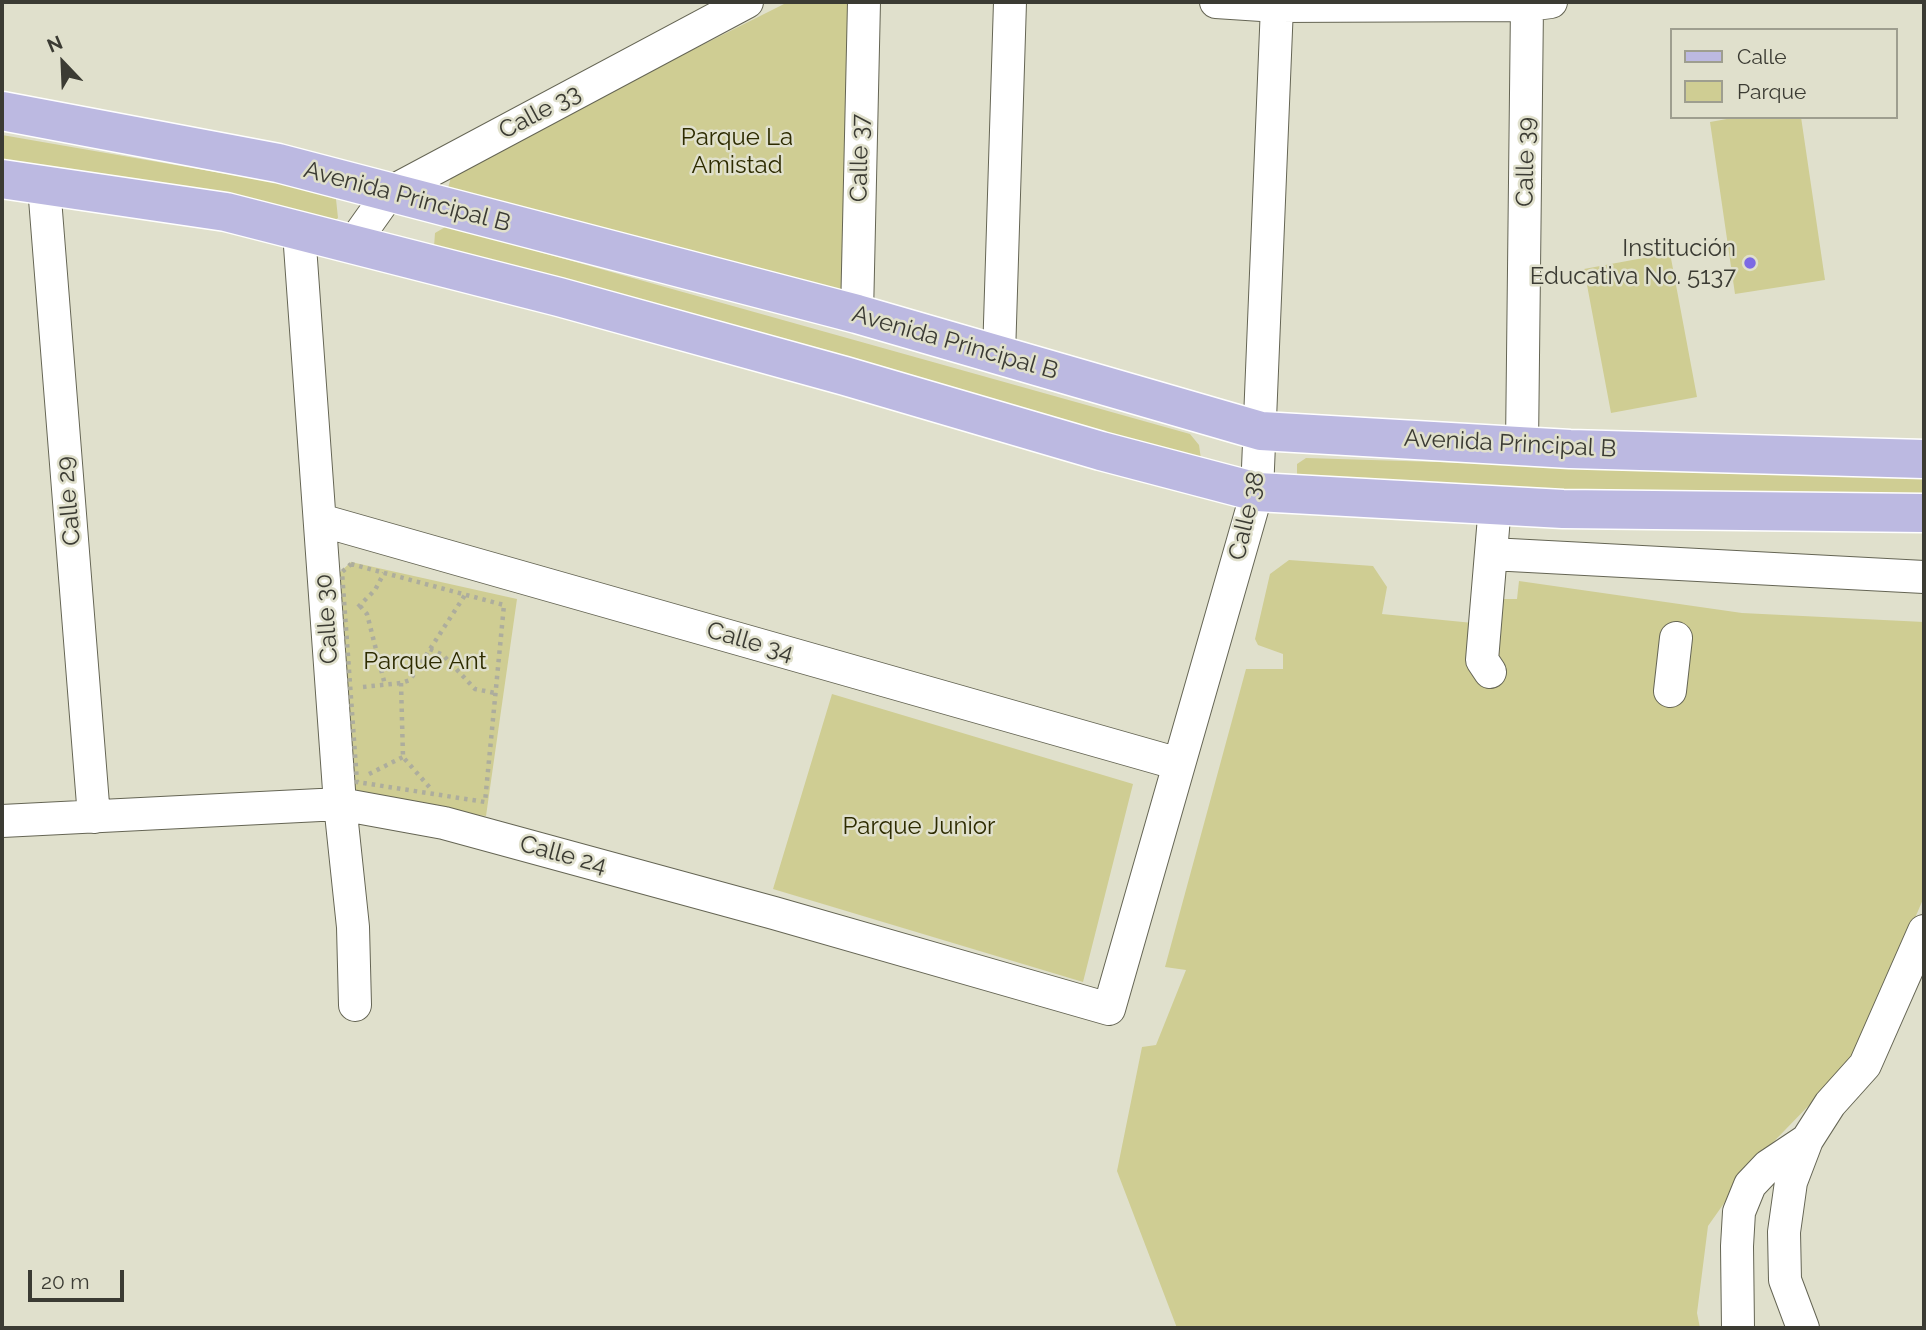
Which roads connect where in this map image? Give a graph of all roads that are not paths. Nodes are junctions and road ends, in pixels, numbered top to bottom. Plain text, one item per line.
1 (747, 2) edge
2 (864, 2) edge
3 (1010, 2) edge
4 (1216, 2) edge
5 (1539, 3) edge
6 (1278, 6) junction
7 (2, 111) edge
8 (2, 179) edge
9 (44, 186) junction
10 (389, 193) junction
11 (299, 232) junction
12 (352, 245) junction
13 (857, 314) junction
14 (999, 355) junction
15 (1261, 431) junction
16 (1522, 445) junction
17 (1924, 459) edge
18 (1257, 492) junction
19 (1495, 505) junction
20 (1924, 513) edge
21 (320, 520) junction
22 (1491, 554) junction
23 (1924, 577) edge
24 (1676, 638) dead end
25 (1490, 673) dead end
26 (1670, 691) dead end
27 (1179, 764) junction
28 (340, 804) junction
29 (94, 817) junction
30 (2, 821) edge
31 (1924, 931) edge
32 (355, 1005) dead end
33 (1109, 1009) joint
34 (1807, 1140) junction
35 (1738, 1328) edge
36 (1804, 1328) edge

1 - 10 street, Calle 33
2 - 13 street, Calle 37
3 - 14 street
4 - 6 street
5 - 6 street
5 - 16 street, Calle 39
6 - 15 street, Calle 38
7 - 10 main road, Avenida Principal B
8 - 9 main road
9 - 11 main road
9 - 29 street, Calle 29
10 - 12 street, Calle 33
10 - 13 main road, Avenida Principal B
11 - 12 main road
11 - 21 street, Calle 30
12 - 18 main road
13 - 14 main road, Avenida Principal B
14 - 15 main road, Avenida Principal B
15 - 16 main road, Avenida Principal B
15 - 18 street, Calle 38
16 - 17 main road, Avenida Principal B
18 - 19 main road
18 - 27 street, Calle 38
19 - 20 main road
19 - 22 street
21 - 27 street, Calle 34
21 - 28 street, Calle 30
22 - 23 street
22 - 25 street
24 - 26 street
27 - 33 street, Calle 38
28 - 29 street, Calle 24
28 - 32 street, Calle 30
28 - 33 street, Calle 24
29 - 30 street, Calle 24
31 - 34 street
34 - 35 street
34 - 36 street

